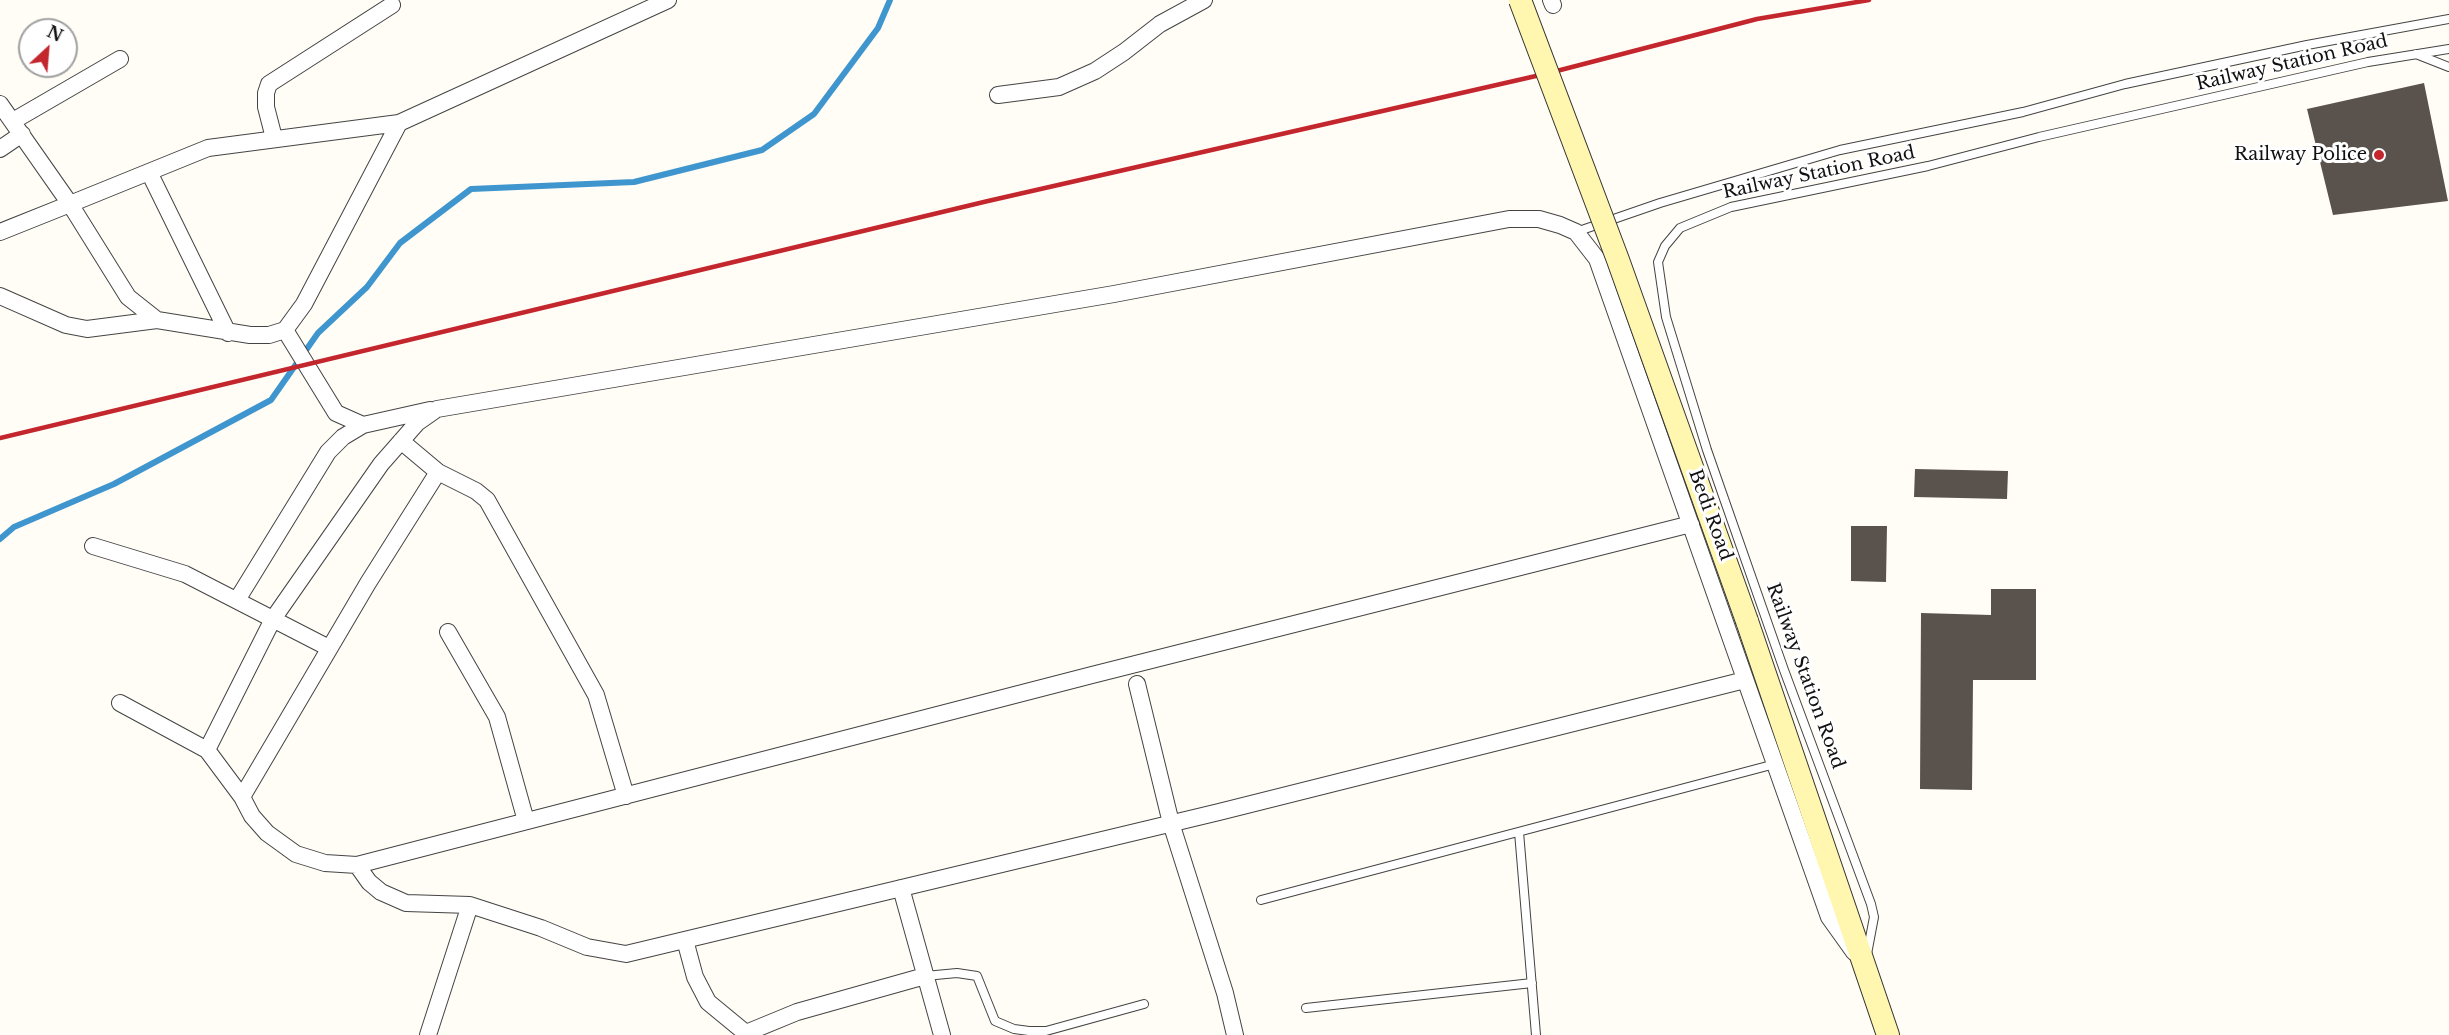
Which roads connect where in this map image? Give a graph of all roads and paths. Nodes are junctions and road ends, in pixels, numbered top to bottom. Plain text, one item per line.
1 (668, 0) edge
2 (1204, 0) edge
3 (1520, 0) edge
4 (392, 4) dead end
5 (2449, 19) edge
6 (2449, 49) edge
7 (2415, 54) junction
8 (120, 59) dead end
9 (2449, 67) edge
10 (998, 95) dead end
11 (0, 104) edge
12 (399, 123) junction
13 (17, 127) junction
14 (274, 138) junction
15 (0, 149) edge
16 (149, 172) junction
17 (70, 204) junction
18 (0, 232) edge
19 (1576, 232) junction
20 (0, 296) edge
21 (157, 320) junction
22 (285, 330) junction
23 (228, 333) junction
24 (437, 409) junction
25 (363, 425) junction
26 (401, 441) junction
27 (438, 472) junction
28 (1691, 524) junction
29 (93, 546) dead end
30 (237, 600) junction
31 (273, 619) junction
32 (448, 632) dead end
33 (329, 648) junction
34 (1745, 680) junction
35 (1137, 684) dead end
36 (120, 703) dead end
37 (207, 750) junction
38 (1775, 764) junction
39 (242, 796) junction
40 (626, 796) junction
41 (526, 821) junction
42 (1170, 823) junction
43 (1519, 832) junction
44 (357, 865) junction
45 (901, 888) junction
46 (1261, 900) dead end
47 (470, 905) junction
48 (685, 940) junction
49 (1865, 967) junction
50 (925, 976) junction
51 (1532, 983) junction
52 (1144, 1004) dead end
53 (1306, 1008) dead end
54 (747, 1034) edge
55 (428, 1035) edge
56 (942, 1035) edge
57 (1235, 1035) edge
58 (1536, 1035) edge
59 (1887, 1035) edge

1 - 12 street
2 - 10 street
3 - 49 main road, Bedi Road, bridge
4 - 14 street
5 - 19 lane, Railway Station Road
6 - 7 lane, Railway Station Road
7 - 9 lane
7 - 49 lane, Railway Station Road
8 - 13 street
11 - 13 street
12 - 14 street
12 - 22 street
13 - 15 street
13 - 17 street
14 - 16 street
16 - 17 street
16 - 23 street
17 - 18 street
17 - 21 street
19 - 24 street
19 - 28 street
20 - 21 street
21 - 23 street
22 - 23 street
22 - 25 street
24 - 25 street
24 - 26 street
25 - 30 street
26 - 27 street
26 - 31 street
27 - 33 street
27 - 40 street
28 - 34 street
28 - 40 street
29 - 30 street
30 - 31 street
31 - 33 street
31 - 37 street
32 - 41 street
33 - 39 street
34 - 38 street
34 - 42 street
35 - 42 street
36 - 37 street
37 - 39 street
38 - 43 lane
38 - 49 street
39 - 44 street
40 - 41 street
41 - 44 street
42 - 45 street
42 - 57 street
43 - 46 lane
43 - 51 lane
44 - 47 street
45 - 48 street
45 - 50 street
47 - 48 street
47 - 55 street
48 - 54 street
49 - 59 main road, Bedi Road
50 - 52 lane
50 - 54 street
50 - 56 street
51 - 53 lane
51 - 58 lane

